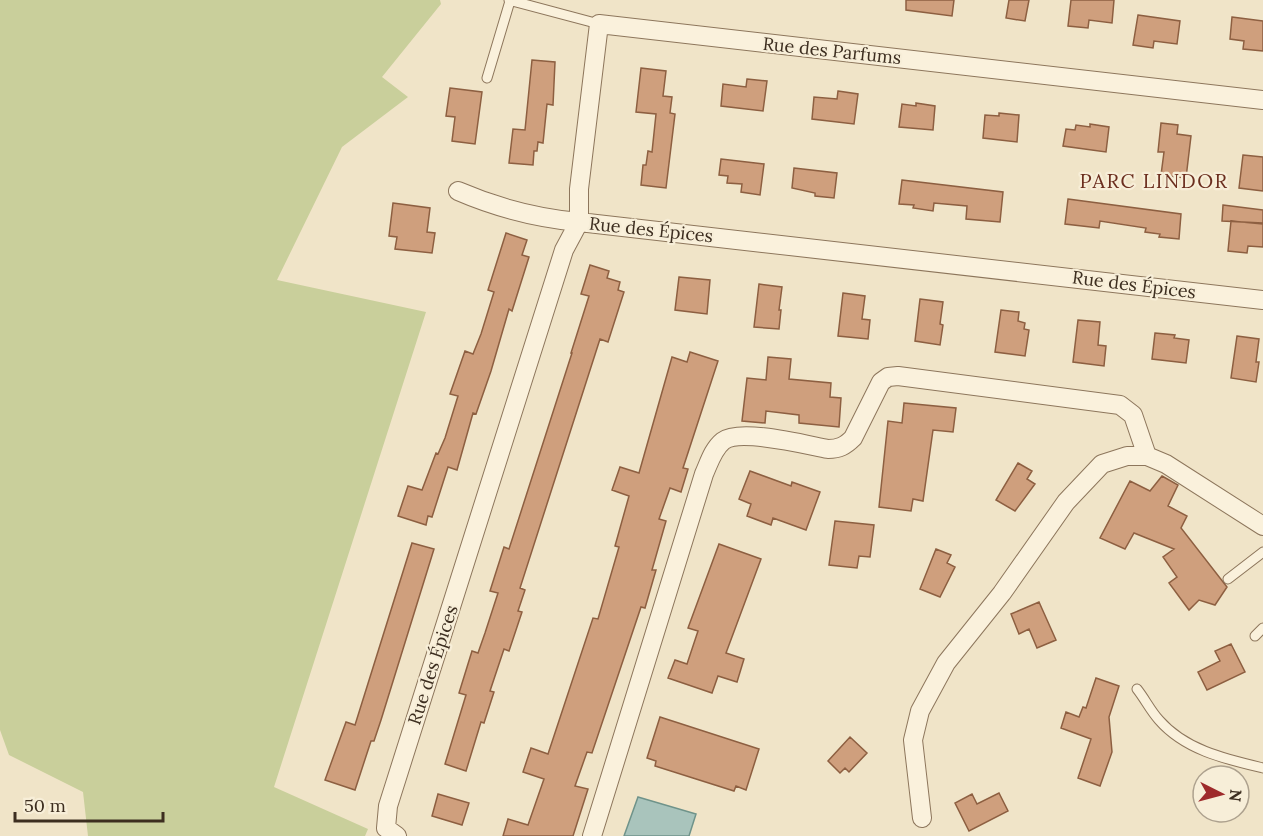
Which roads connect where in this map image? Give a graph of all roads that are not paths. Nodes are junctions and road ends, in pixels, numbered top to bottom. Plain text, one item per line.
1 (510, 0) edge
2 (599, 24) junction
3 (486, 78) dead end
4 (1263, 100) edge
5 (458, 191) dead end
6 (579, 222) junction
7 (1263, 300) edge
8 (1147, 456) junction
9 (1263, 526) edge
10 (1263, 552) edge
11 (1227, 579) dead end
12 (1263, 628) edge
13 (1255, 636) dead end
14 (1137, 689) dead end
15 (1263, 768) edge
16 (922, 818) dead end
17 (389, 833) edge
18 (592, 836) edge

1 - 2 lane
1 - 3 lane
2 - 4 street, Rue des Parfums
2 - 6 street
5 - 6 street
6 - 7 street, Rue des Épices
6 - 17 street, Rue des Épices
8 - 9 street
8 - 16 street
8 - 18 street
10 - 11 lane
12 - 13 lane
14 - 15 lane

